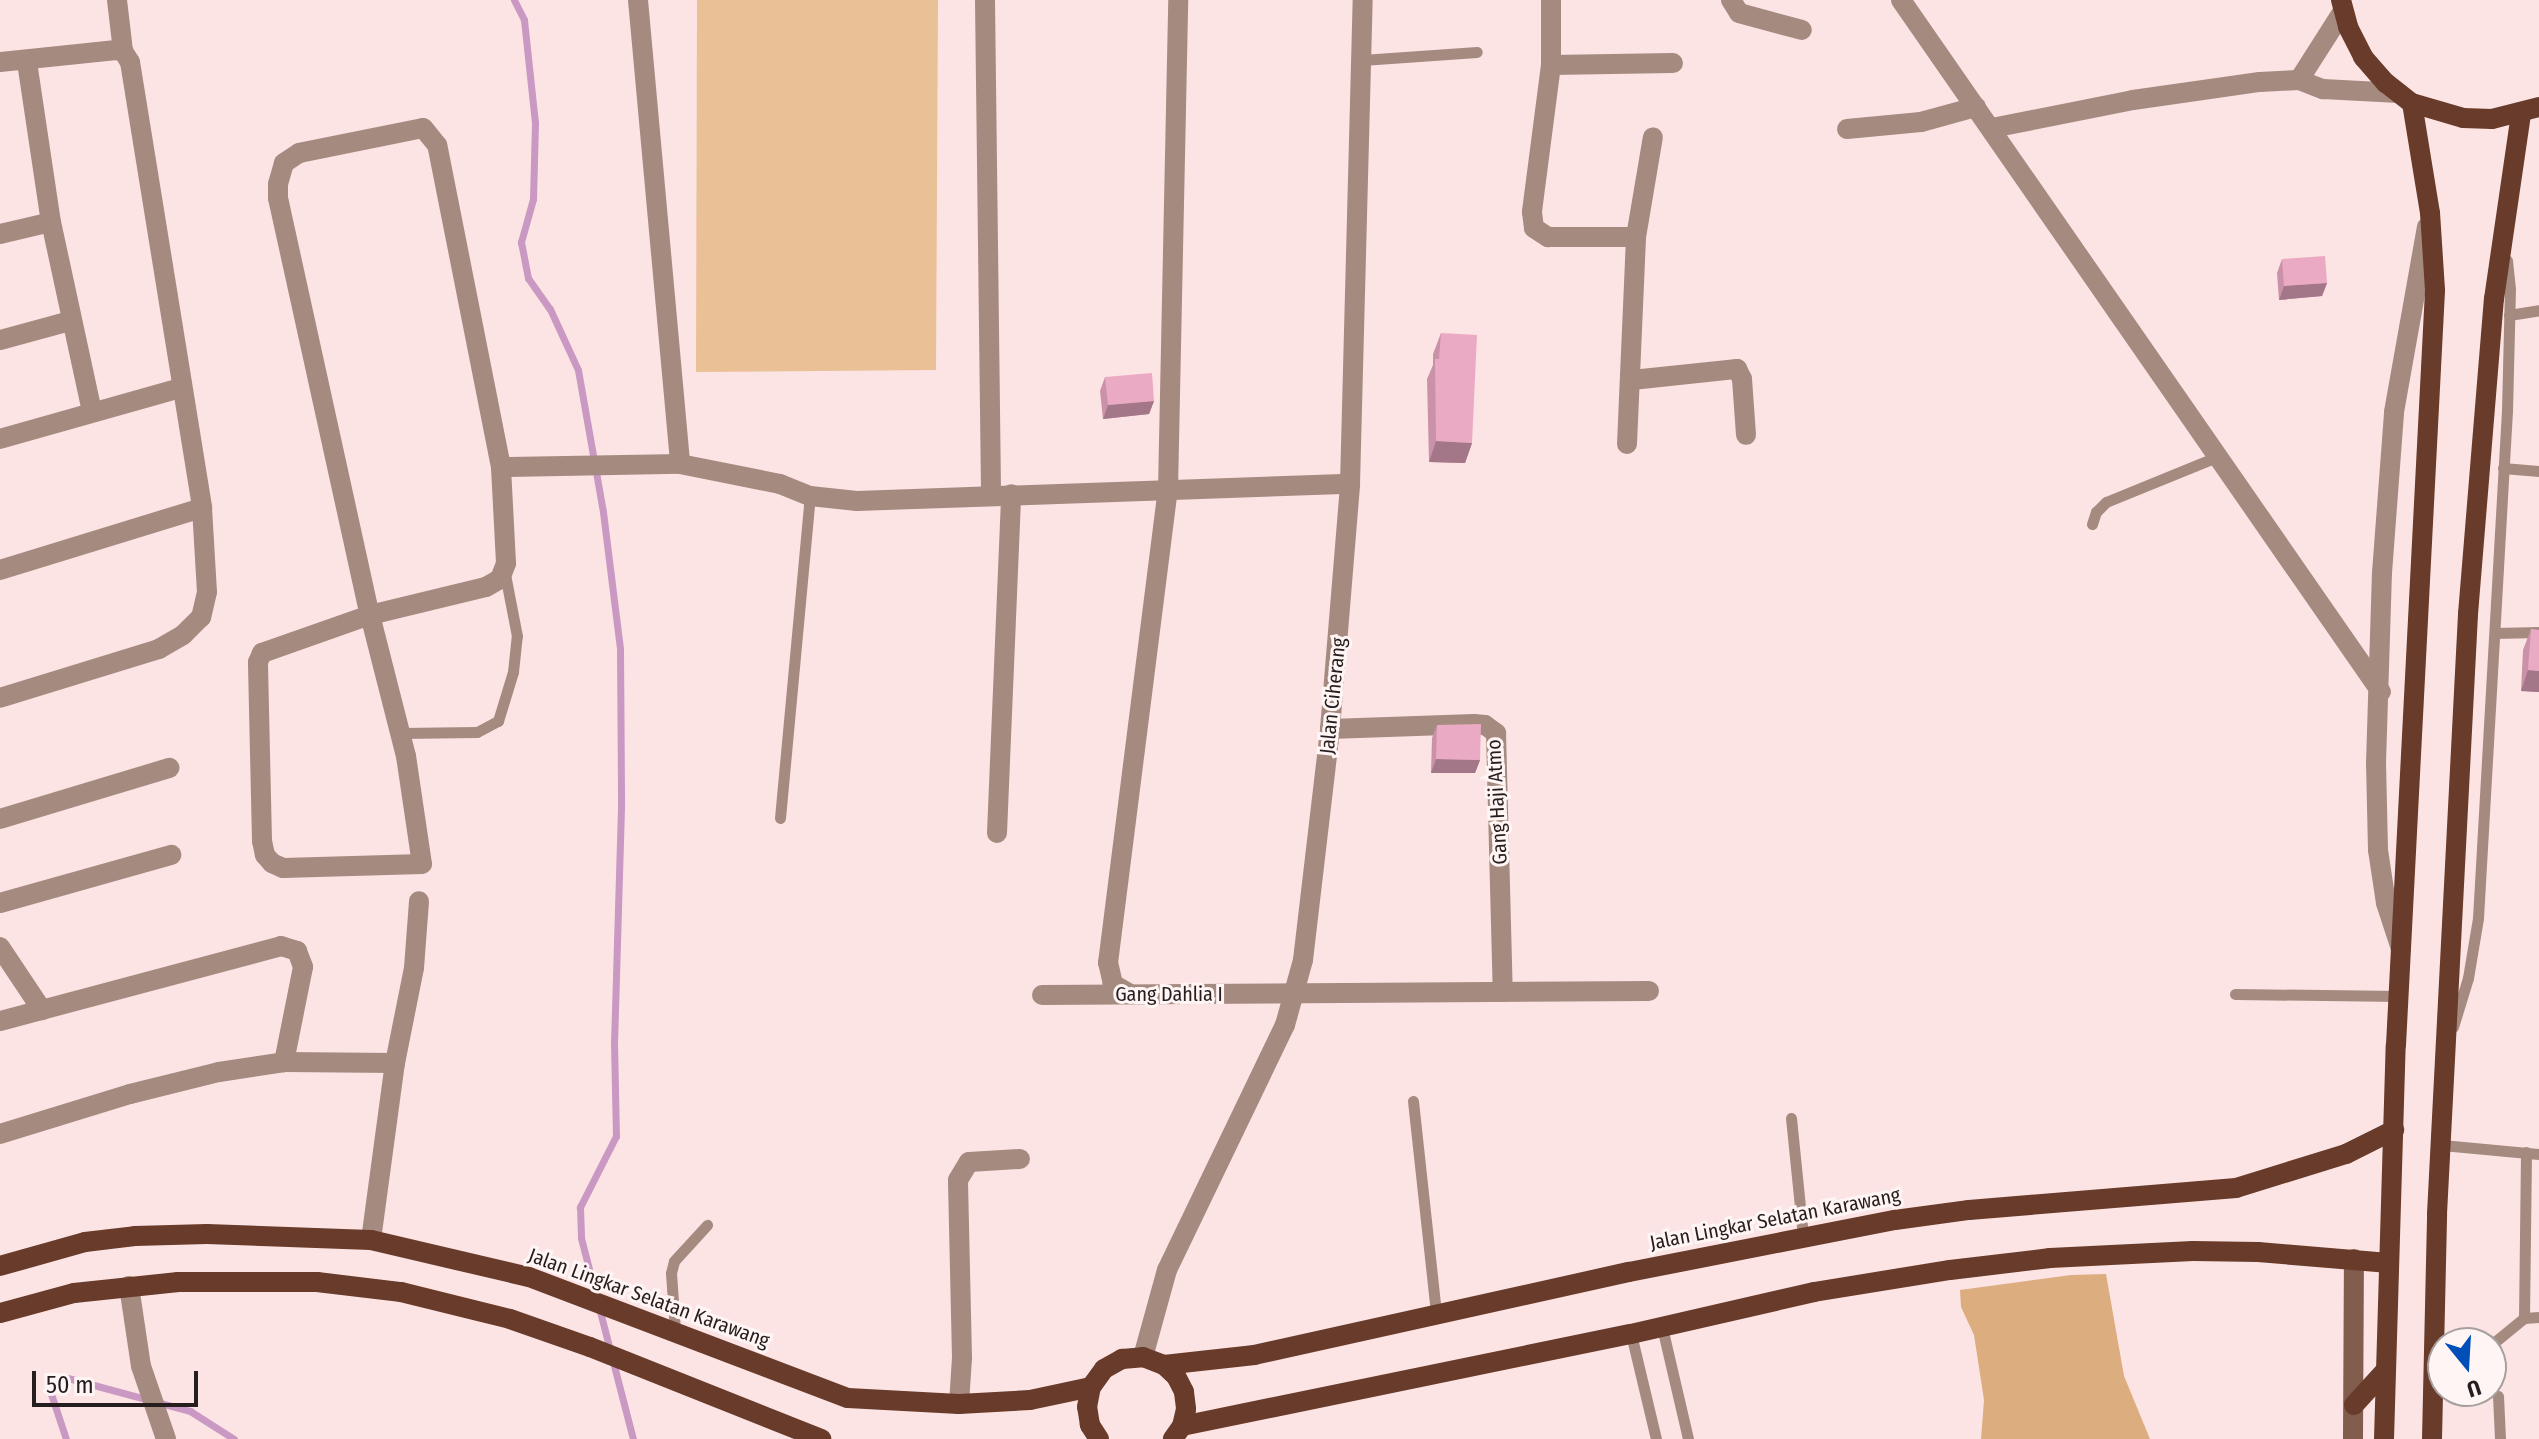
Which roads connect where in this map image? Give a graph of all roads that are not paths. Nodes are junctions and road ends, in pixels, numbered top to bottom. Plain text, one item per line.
1 (117, 0) edge
2 (638, 0) edge
3 (985, 0) edge
4 (1178, 0) edge
5 (1363, 0) edge
6 (1551, 0) edge
7 (1731, 0) edge
8 (1901, 0) edge
9 (2342, 6) edge
10 (1802, 30) dead end
11 (123, 51) junction
12 (1477, 52) dead end
13 (1362, 60) junction
14 (0, 62) edge
15 (27, 62) junction
16 (1673, 63) dead end
17 (1551, 65) junction
18 (2299, 80) junction
19 (2405, 98) junction
20 (1976, 107) junction
21 (2530, 110) edge
22 (1992, 128) junction
23 (1847, 129) dead end
24 (1653, 137) dead end
25 (2430, 213) junction
26 (51, 222) junction
27 (0, 234) edge
28 (1636, 237) junction
29 (2504, 240) junction
30 (2539, 310) edge
31 (2509, 315) junction
32 (70, 321) junction
33 (0, 340) edge
34 (1632, 380) junction
35 (180, 388) junction
36 (92, 412) junction
37 (1746, 435) dead end
38 (0, 439) edge
39 (1627, 444) dead end
40 (2216, 457) junction
41 (680, 464) junction
42 (501, 467) junction
43 (2503, 468) junction
44 (2539, 471) edge
45 (1350, 484) junction
46 (1168, 490) junction
47 (1001, 494) junction
48 (810, 496) junction
49 (202, 508) junction
50 (2092, 524) dead end
51 (0, 570) edge
52 (504, 572) junction
53 (370, 615) junction
54 (2539, 632) edge
55 (2495, 633) junction
56 (2381, 692) junction
57 (0, 698) edge
58 (1330, 729) junction
59 (401, 733) junction
60 (169, 768) dead end
61 (780, 818) dead end
62 (0, 819) edge
63 (997, 833) dead end
64 (171, 855) dead end
65 (419, 901) dead end
66 (0, 903) edge
67 (0, 947) edge
68 (2402, 952) junction
69 (1649, 991) dead end
70 (1503, 992) junction
71 (1130, 994) junction
72 (2235, 994) dead end
73 (1042, 995) dead end
74 (1295, 995) junction
75 (2399, 996) junction
76 (42, 1010) junction
77 (0, 1021) edge
78 (2449, 1041) junction
79 (284, 1062) junction
80 (395, 1063) junction
81 (1413, 1101) dead end
82 (1791, 1118) dead end
83 (2394, 1130) junction
84 (0, 1134) edge
85 (2442, 1145) junction
86 (2526, 1152) junction
87 (2539, 1154) edge
88 (1020, 1159) dead end
89 (707, 1225) dead end
90 (1803, 1236) junction
91 (371, 1240) junction
92 (2354, 1259) junction
93 (2389, 1263) junction
94 (0, 1266) edge
95 (129, 1286) junction
96 (0, 1313) edge
97 (1436, 1314) junction
98 (2539, 1317) edge
99 (2524, 1318) junction
100 (1662, 1327) junction
101 (2438, 1327) edge
102 (675, 1330) junction
103 (2507, 1332) edge
104 (1631, 1334) junction
105 (1143, 1357) junction
106 (1164, 1365) junction
107 (2386, 1370) junction
108 (1091, 1387) junction
109 (959, 1404) junction
110 (2354, 1405) junction
111 (2434, 1407) edge
112 (2499, 1407) edge
113 (1178, 1433) edge
114 (166, 1439) edge
115 (821, 1439) edge
116 (1099, 1439) edge
117 (1656, 1439) edge
118 (1688, 1439) edge
119 (2353, 1439) edge
120 (2384, 1439) edge
121 (2435, 1439) edge
122 (2500, 1439) edge

1 - 11 street
2 - 41 street
3 - 47 street
4 - 46 street
5 - 13 street, Jalan Ciherang
6 - 17 street
7 - 10 street
8 - 20 street
9 - 18 street
9 - 19 main road
11 - 15 street
11 - 35 street
12 - 13 lane
13 - 45 street, Jalan Ciherang
14 - 15 street
15 - 26 street
16 - 17 street
17 - 28 street
18 - 19 street
18 - 22 street
19 - 21 main road
19 - 25 main road
20 - 22 street
20 - 23 street
21 - 29 main road
22 - 40 street
24 - 28 street
25 - 56 street
25 - 68 main road
26 - 27 street
26 - 32 street
28 - 34 street
29 - 31 lane
29 - 78 main road
30 - 31 lane
31 - 43 lane
32 - 33 street
32 - 36 street
34 - 37 street
34 - 39 street
35 - 36 street
35 - 49 street
36 - 38 street
40 - 50 lane
40 - 56 street
41 - 42 street
41 - 48 street
42 - 52 street
42 - 53 street
43 - 44 lane
43 - 55 lane
45 - 46 street
45 - 58 street, Jalan Ciherang
46 - 47 street
46 - 71 street
47 - 48 street
47 - 63 street
48 - 61 lane
49 - 51 street
49 - 57 street
52 - 53 street
52 - 59 lane
53 - 59 street
53 - 59 street
54 - 55 lane
55 - 78 lane
56 - 68 street
58 - 70 street, Gang Haji Atmo
58 - 74 street, Jalan Ciherang
60 - 62 street
64 - 66 street
65 - 80 street
67 - 76 street
68 - 75 main road
69 - 70 street, Gang Dahlia I
70 - 74 street, Gang Dahlia I
71 - 73 street, Gang Dahlia I
71 - 74 street, Gang Dahlia I
72 - 75 lane
74 - 105 street, Jalan Ciherang
75 - 83 main road
76 - 77 street
76 - 79 street
78 - 85 main road
79 - 80 street
79 - 84 street
80 - 91 street
81 - 97 lane
82 - 90 lane
83 - 90 main road, Jalan Lingkar Selatan Karawang
83 - 93 main road
85 - 86 lane
85 - 101 main road
86 - 87 lane
86 - 99 lane
88 - 109 street
89 - 102 lane
90 - 97 main road, Jalan Lingkar Selatan Karawang
91 - 94 main road, Jalan Lingkar Selatan Karawang
91 - 102 main road, Jalan Lingkar Selatan Karawang
92 - 93 main road
92 - 100 main road
92 - 110 main road
93 - 107 main road
95 - 96 main road
95 - 114 street
95 - 115 main road
97 - 106 main road, Jalan Lingkar Selatan Karawang
98 - 99 lane
99 - 103 lane
100 - 104 main road
100 - 118 lane
102 - 109 main road, Jalan Lingkar Selatan Karawang
104 - 113 main road
104 - 117 lane
105 - 106 main road
105 - 108 main road
106 - 113 main road
107 - 110 main road
107 - 120 main road
108 - 109 main road, Jalan Lingkar Selatan Karawang
108 - 116 main road
110 - 119 main road
111 - 121 main road
112 - 122 lane

